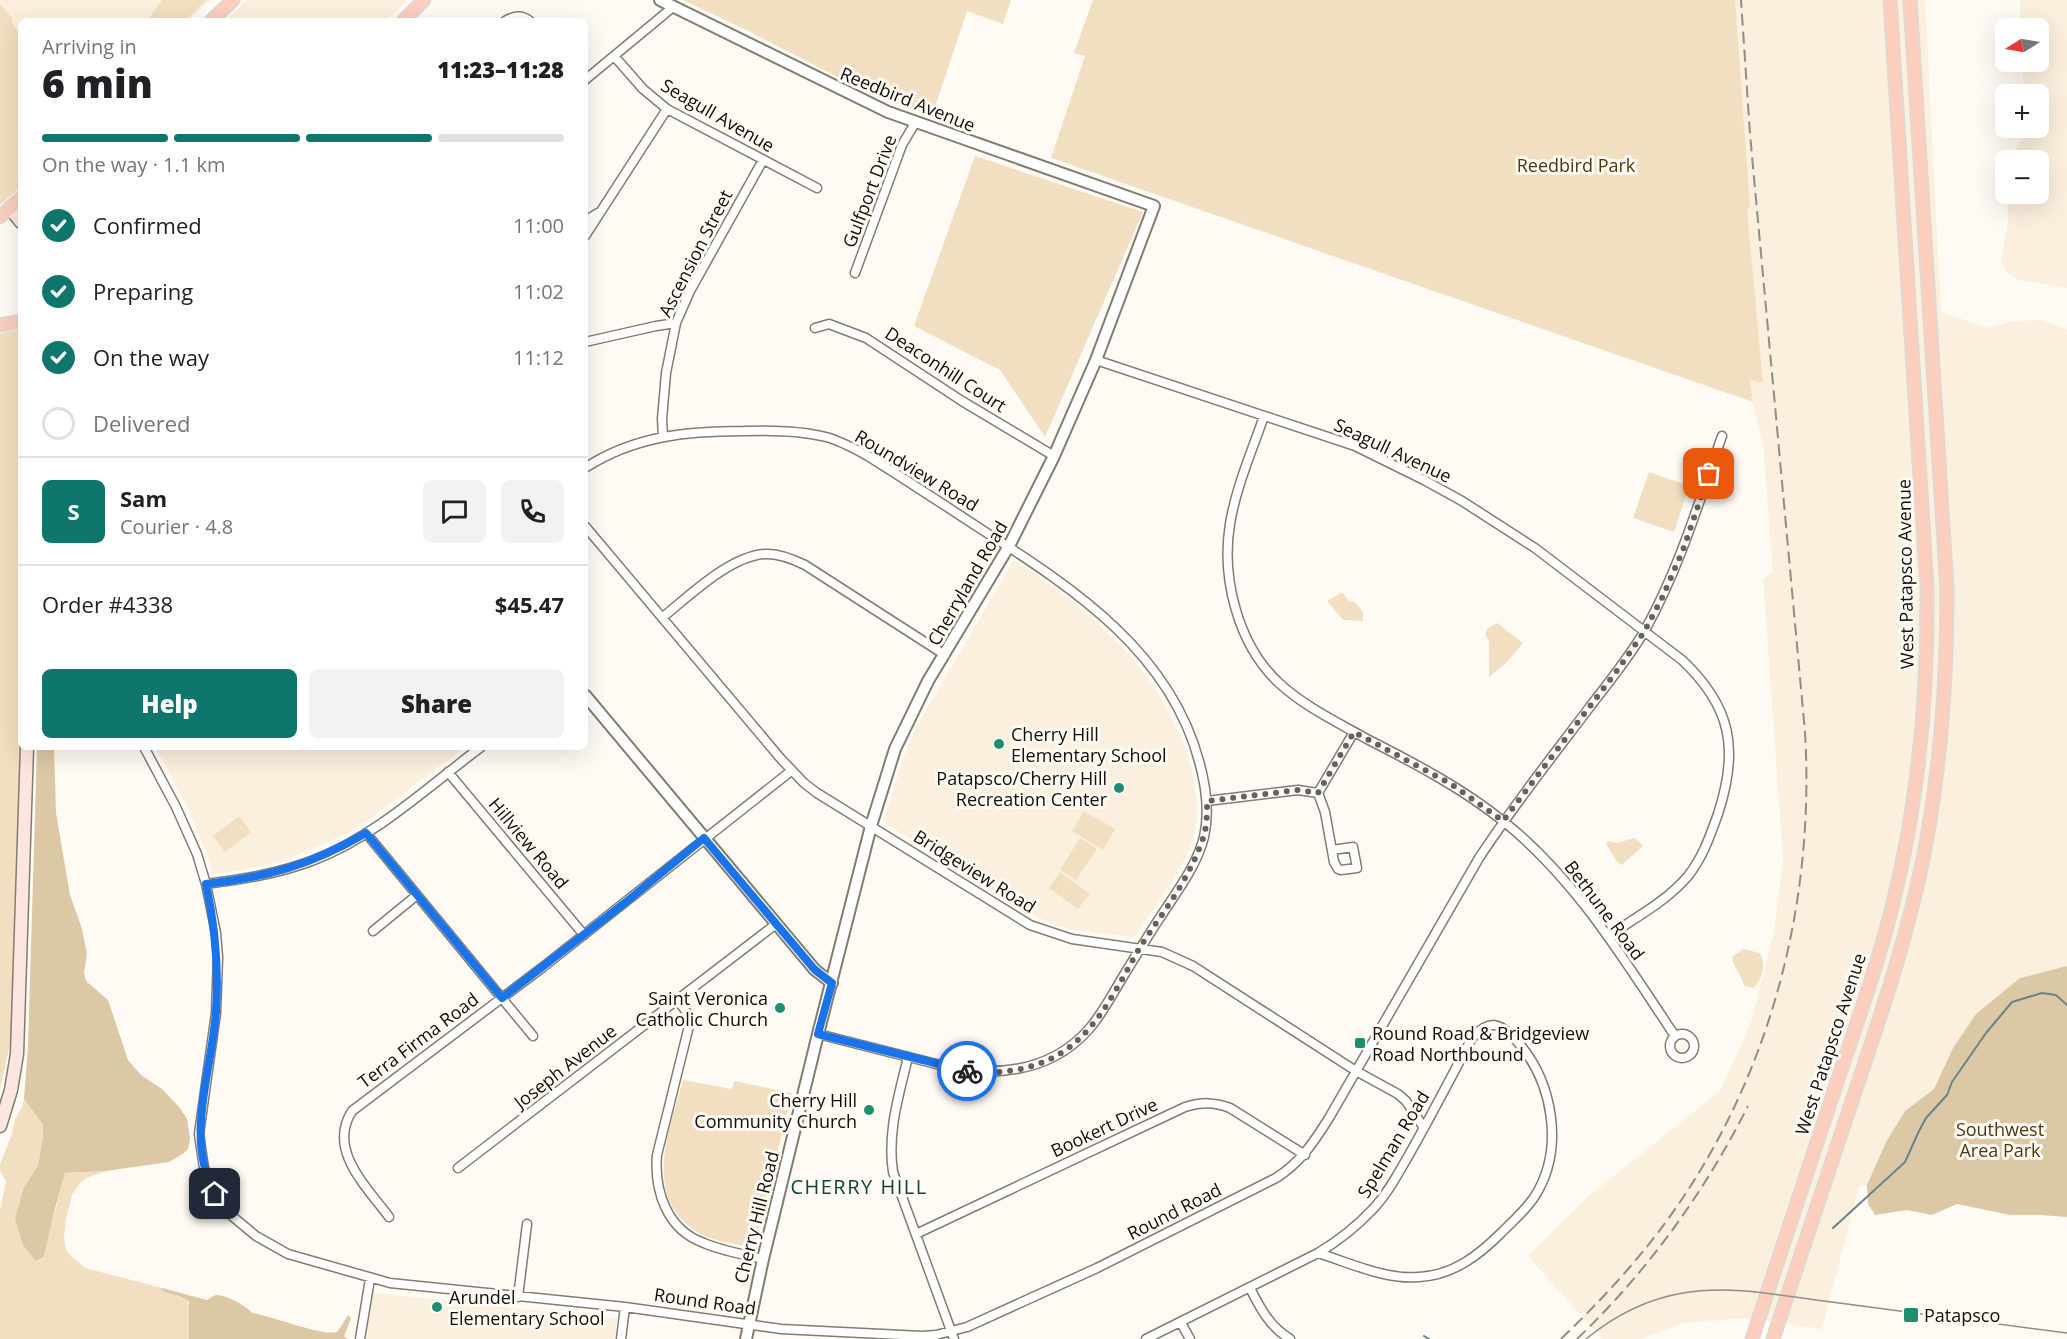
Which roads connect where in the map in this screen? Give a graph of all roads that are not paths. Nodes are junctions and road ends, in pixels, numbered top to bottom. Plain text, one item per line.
1 (233, 0) edge
2 (424, 0) edge
3 (660, 0) edge
4 (1890, 0) edge
5 (1910, 0) edge
6 (673, 7) junction
7 (214, 18) edge
8 (406, 18) edge
9 (614, 56) junction
10 (588, 78) edge
11 (667, 109) junction
12 (915, 123) junction
13 (763, 160) junction
14 (817, 188) dead end
15 (18, 201) edge
16 (1154, 206) joint
17 (10, 208) junction
18 (601, 212) junction
19 (0, 217) edge
20 (18, 218) edge
21 (588, 218) edge
22 (588, 232) edge
23 (855, 273) dead end
24 (18, 322) edge
25 (675, 323) junction
26 (0, 325) edge
27 (814, 328) dead end
28 (588, 341) edge
29 (1096, 360) junction
30 (1264, 416) junction
31 (663, 436) junction
32 (1722, 436) dead end
33 (1054, 456) junction
34 (588, 466) edge
35 (588, 530) edge
36 (1009, 546) junction
37 (663, 617) junction
38 (1644, 632) junction
39 (945, 655) junction
40 (588, 699) edge
41 (1354, 732) junction
42 (27, 750) edge
43 (146, 750) edge
44 (477, 750) edge
45 (791, 771) junction
46 (448, 772) junction
47 (1318, 793) junction
48 (1207, 801) junction
49 (1503, 821) junction
50 (871, 826) junction
51 (366, 833) junction
52 (704, 838) junction
53 (1332, 850) dead end
54 (206, 884) junction
55 (417, 895) junction
56 (776, 924) junction
57 (373, 931) dead end
58 (584, 935) junction
59 (1608, 936) junction
60 (1140, 948) junction
61 (832, 983) junction
62 (502, 998) junction
63 (678, 1000) junction
64 (818, 1034) junction
65 (532, 1036) dead end
66 (1675, 1036) dead end
67 (908, 1057) junction
68 (1356, 1071) junction
69 (0, 1126) edge
70 (1424, 1128) junction
71 (1305, 1155) junction
72 (458, 1168) dead end
73 (389, 1217) dead end
74 (527, 1224) dead end
75 (916, 1234) junction
76 (1318, 1253) junction
77 (763, 1259) junction
78 (370, 1279) junction
79 (1250, 1288) junction
80 (518, 1297) junction
81 (625, 1307) junction
82 (748, 1323) junction
83 (1182, 1323) junction
84 (953, 1335) edge
85 (360, 1339) edge
86 (621, 1339) edge
87 (746, 1339) edge
88 (1146, 1339) edge
89 (1190, 1339) edge
90 (1290, 1339) edge
91 (1752, 1339) edge
92 (1773, 1339) edge

1 - 7 main road
2 - 8 main road
3 - 6 street, Reedbird Avenue
4 - 91 main road, West Patapsco Avenue
5 - 92 main road, West Patapsco Avenue
6 - 9 street
6 - 12 street, Reedbird Avenue
9 - 10 street
9 - 11 street, Seagull Avenue
11 - 13 street, Seagull Avenue
11 - 18 street
12 - 16 street, Reedbird Avenue
12 - 23 street, Gulfport Drive
13 - 14 street, Seagull Avenue
13 - 25 street, Ascension Street
15 - 17 main road
16 - 29 street, Cherryland Road
17 - 19 main road
17 - 20 main road
18 - 21 street
18 - 22 street
24 - 26 main road
25 - 28 street
25 - 31 street, Ascension Street
27 - 33 street, Deaconhill Court
29 - 30 street, Seagull Avenue
29 - 33 street, Cherryland Road
30 - 38 street, Seagull Avenue
30 - 41 street, Bethune Road
31 - 34 street, Roundview Road
31 - 36 street, Roundview Road
32 - 38 street, Round Road
33 - 36 street, Cherryland Road
35 - 37 street, Bridgeview Road
36 - 39 street, Cherryland Road
36 - 48 street, Roundview Road
37 - 39 street
37 - 45 street, Bridgeview Road
38 - 49 street, Round Road
38 - 59 street
39 - 50 street, Cherryland Road
40 - 52 street
41 - 47 street
41 - 49 street, Bethune Road
42 - 69 main road
43 - 54 street, Round Road
44 - 46 street
45 - 50 street, Bridgeview Road
45 - 52 street, Terra Firma Road
46 - 51 street
46 - 58 street, Hillview Road
47 - 48 street
47 - 53 street
48 - 60 street, Roundview Road
49 - 59 street, Bethune Road
49 - 68 street, Round Road
50 - 60 street, Bridgeview Road
50 - 61 street, Cherryland Road
51 - 54 street
51 - 55 street
52 - 56 street
52 - 58 street, Terra Firma Road
54 - 78 street, Round Road
55 - 57 street
55 - 62 street
56 - 61 street
56 - 63 street, Joseph Avenue
58 - 62 street, Terra Firma Road
59 - 66 street, Bethune Road
60 - 67 street, Roundview Road
60 - 68 street, Bridgeview Road
61 - 64 street, Cherry Hill Road
62 - 65 street
62 - 73 street, Terra Firma Road
63 - 72 street, Joseph Avenue
63 - 77 street
64 - 67 street, Roundview Road
64 - 77 street, Cherry Hill Road
67 - 75 street
68 - 70 street, Bridgeview Road
68 - 71 street, Round Road
70 - 76 street, Spelman Road
70 - 76 street, Spelman Road
71 - 75 street, Bookert Drive
71 - 84 street, Round Road
74 - 80 street
75 - 84 street
76 - 79 street, Spelman Road
77 - 82 street, Cherry Hill Road
78 - 80 street, Round Road
78 - 85 street
79 - 83 street, Spelman Road
79 - 90 street
80 - 81 street, Round Road
81 - 82 street, Round Road
81 - 86 street
82 - 84 street, Round Road
82 - 87 street, Cherry Hill Road
83 - 88 street, Spelman Road
83 - 89 street

